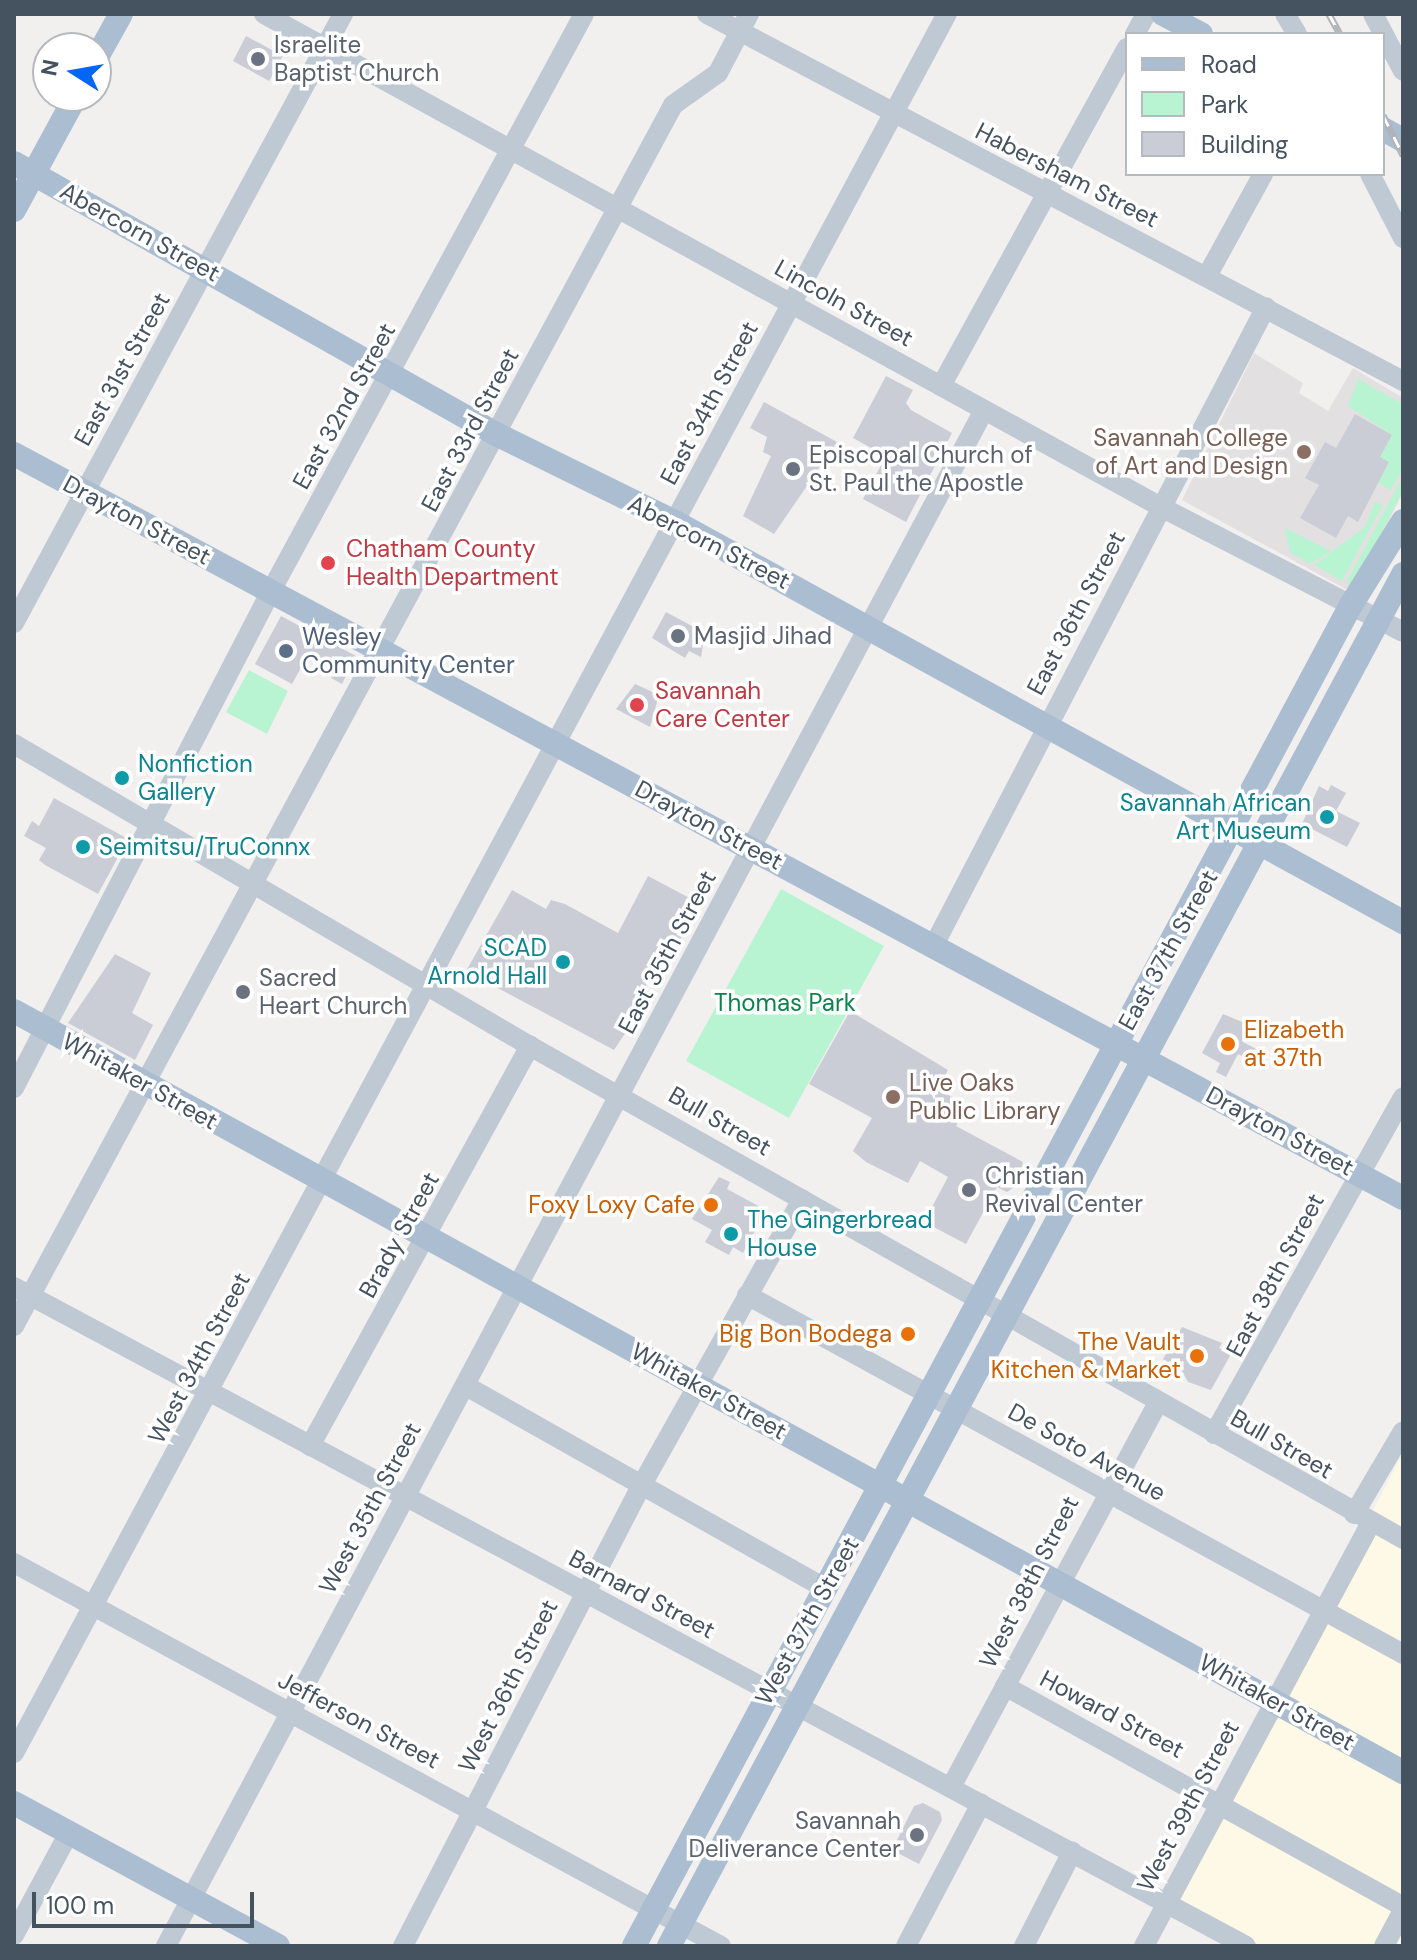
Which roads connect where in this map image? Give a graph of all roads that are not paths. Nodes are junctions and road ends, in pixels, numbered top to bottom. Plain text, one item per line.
1 (121, 14) edge
2 (264, 14) edge
3 (343, 14) edge
4 (584, 14) edge
5 (707, 14) edge
6 (947, 14) edge
7 (1146, 14) edge
8 (1163, 14) edge
9 (1285, 14) edge
10 (1373, 14) edge
11 (745, 23) edge
12 (111, 32) edge
13 (1136, 32) edge
14 (1197, 32) edge
15 (1296, 32) edge
16 (1382, 32) edge
17 (1385, 37) edge
18 (325, 48) junction
19 (1125, 52) edge
20 (1403, 71) edge
21 (65, 112) edge
22 (894, 114) junction
23 (1385, 130) edge
24 (1403, 140) edge
25 (511, 150) junction
26 (24, 169) edge
27 (1262, 176) edge
28 (1371, 176) edge
29 (1046, 196) junction
30 (618, 209) junction
31 (14, 210) edge
32 (1403, 238) edge
33 (207, 268) junction
34 (1207, 276) junction
35 (792, 304) junction
36 (1266, 307) junction
37 (391, 375) junction
38 (1403, 381) edge
39 (941, 386) junction
40 (984, 410) junction
41 (498, 435) junction
42 (14, 454) edge
43 (84, 491) junction
44 (1161, 507) junction
45 (1403, 521) edge
46 (675, 522) junction
47 (1403, 574) edge
48 (271, 591) junction
49 (1351, 605) junction
50 (1378, 619) junction
51 (14, 623) edge
52 (869, 627) junction
53 (1403, 632) edge
54 (381, 650) junction
55 (1047, 724) junction
56 (14, 744) edge
57 (559, 744) junction
58 (152, 824) junction
59 (1236, 826) junction
60 (1263, 841) junction
61 (752, 847) junction
62 (254, 886) junction
63 (1403, 922) edge
64 (934, 945) junction
65 (429, 988) junction
66 (14, 1011) edge
67 (47, 1031) junction
68 (1117, 1042) junction
69 (530, 1046) junction
70 (1141, 1056) junction
71 (142, 1082) junction
72 (14, 1088) edge
73 (619, 1094) junction
74 (1403, 1097) edge
75 (1358, 1174) junction
76 (322, 1181) junction
77 (1403, 1198) edge
78 (802, 1199) junction
79 (429, 1238) junction
80 (517, 1287) junction
81 (22, 1291) edge
82 (747, 1295) junction
83 (984, 1299) junction
84 (1009, 1312) junction
85 (14, 1326) edge
86 (696, 1384) junction
87 (466, 1386) junction
88 (212, 1393) junction
89 (929, 1395) junction
90 (1157, 1405) junction
91 (955, 1409) junction
92 (1403, 1431) edge
93 (1214, 1434) junction
94 (310, 1446) junction
95 (881, 1485) junction
96 (640, 1488) junction
97 (1105, 1491) junction
98 (406, 1497) junction
99 (908, 1501) junction
100 (1363, 1519) junction
101 (1403, 1539) edge
102 (14, 1563) edge
103 (1059, 1583) junction
104 (826, 1589) junction
105 (584, 1593) junction
106 (93, 1606) junction
107 (1322, 1610) junction
108 (1403, 1654) edge
109 (1005, 1686) junction
110 (769, 1690) junction
111 (1274, 1700) junction
112 (799, 1705) junction
113 (289, 1712) junction
114 (14, 1753) edge
115 (1403, 1772) edge
116 (951, 1787) junction
117 (1219, 1801) junction
118 (14, 1803) edge
119 (981, 1804) junction
120 (474, 1812) junction
121 (69, 1833) junction
122 (1072, 1852) junction
123 (190, 1899) junction
124 (1166, 1905) junction
125 (653, 1909) junction
126 (1403, 1909) edge
127 (681, 1924) junction
128 (14, 1935) edge
129 (166, 1946) edge
130 (278, 1946) edge
131 (403, 1946) edge
132 (634, 1946) edge
133 (669, 1946) edge
134 (721, 1946) edge
135 (906, 1946) edge
136 (1024, 1946) edge
137 (1144, 1946) edge
138 (1246, 1946) edge
139 (1384, 1946) edge

1 - 12 main road
2 - 18 street, Lincoln Street
3 - 18 street, East 31st Street
4 - 25 street, East 32nd Street
5 - 11 street, Habersham Street
6 - 22 street, East 34th Street
7 - 13 street
8 - 14 main road
9 - 15 street
10 - 16 street
11 - 22 street, Habersham Street
11 - 30 street, East 33rd Street
17 - 20 street
18 - 25 street, Lincoln Street
18 - 33 street, East 31st Street
19 - 29 street
21 - 26 main road
22 - 29 street, Habersham Street
22 - 35 street, East 34th Street
23 - 24 main road
25 - 30 street, Lincoln Street
25 - 37 street, East 32nd Street
26 - 31 main road
26 - 33 main road, Abercorn Street
27 - 34 street
28 - 32 street
29 - 34 street, Habersham Street
29 - 39 street
30 - 35 street, Lincoln Street
30 - 41 street, East 33rd Street
33 - 37 main road, Abercorn Street
33 - 43 street, East 31st Street
34 - 36 street, Habersham Street
35 - 39 street, Lincoln Street
35 - 46 street, East 34th Street
36 - 38 street, Habersham Street
36 - 44 street, East 36th Street
37 - 41 main road, Abercorn Street
37 - 48 street, East 32nd Street
39 - 40 street, Lincoln Street
40 - 44 street, Lincoln Street
40 - 52 street, East 35th Street
41 - 46 main road, Abercorn Street
41 - 54 street, East 33rd Street
42 - 43 main road, Drayton Street
43 - 48 main road, Drayton Street
43 - 51 street, East 31st Street
44 - 49 street, Lincoln Street
44 - 55 street, East 36th Street
45 - 49 main road, East 37th Street
46 - 52 main road, Abercorn Street
46 - 57 street, East 34th Street
47 - 50 main road, East 37th Street
48 - 54 main road, Drayton Street
48 - 58 street, East 32nd Street
49 - 50 street, Lincoln Street
49 - 59 main road, East 37th Street
50 - 53 street, Lincoln Street
50 - 60 main road, East 37th Street
52 - 55 main road, Abercorn Street
52 - 61 street, East 35th Street
54 - 57 main road, Drayton Street
54 - 62 street, East 33rd Street
55 - 59 main road, Abercorn Street
55 - 64 street, East 36th Street
56 - 58 street, Bull Street
57 - 61 main road, Drayton Street
57 - 65 street, East 34th Street
58 - 62 street, Bull Street
58 - 67 street, East 32nd Street
59 - 60 main road, Abercorn Street
59 - 68 main road, East 37th Street
60 - 63 main road, Abercorn Street
60 - 70 main road, East 37th Street
61 - 64 main road, Drayton Street
61 - 73 street, East 35th Street
62 - 65 street, Bull Street
62 - 71 street, East 33rd Street
64 - 68 main road, Drayton Street
65 - 69 street, Bull Street
65 - 76 street, West 34th Street
66 - 67 main road, Whitaker Street
67 - 71 main road, Whitaker Street
67 - 72 street, East 32nd Street
68 - 70 main road, Drayton Street
68 - 83 main road, East 37th Street
69 - 73 street, Bull Street
69 - 79 street, Brady Street
70 - 75 main road, Drayton Street
70 - 84 main road, East 37th Street
71 - 76 main road, Whitaker Street
71 - 81 street, East 33rd Street
73 - 78 street, Bull Street
73 - 80 street, West 35th Street
74 - 75 street, East 38th Street
75 - 77 main road, Drayton Street
75 - 93 street, East 38th Street
76 - 79 main road, Whitaker Street
76 - 88 street, West 34th Street
78 - 82 street, West 36th Street
78 - 83 street, Bull Street
79 - 80 main road, Whitaker Street
79 - 94 street, Brady Street
80 - 86 main road, Whitaker Street
80 - 87 street, West 35th Street
81 - 85 street, East 33rd Street
81 - 88 street, Barnard Street
82 - 86 street, West 36th Street
82 - 89 street, De Soto Avenue
83 - 84 street, Bull Street
83 - 89 main road, West 37th Street
84 - 90 street, Bull Street
84 - 91 main road, West 37th Street
86 - 95 main road, Whitaker Street
86 - 96 street, West 36th Street
87 - 96 street
87 - 98 street, West 35th Street
88 - 94 street, Barnard Street
88 - 106 street, West 34th Street
89 - 91 street, De Soto Avenue
89 - 95 main road, West 37th Street
90 - 93 street, Bull Street
90 - 97 street, West 38th Street
91 - 97 street, De Soto Avenue
91 - 99 main road, West 37th Street
92 - 100 street, West 39th Street
93 - 100 street, Bull Street
94 - 98 street, Barnard Street
95 - 99 main road, Whitaker Street
95 - 104 main road, West 37th Street
96 - 104 street
96 - 105 street, West 36th Street
97 - 103 street, West 38th Street
97 - 107 street, De Soto Avenue
98 - 105 street, Barnard Street
98 - 113 street, West 35th Street
99 - 103 main road, Whitaker Street
99 - 112 main road, West 37th Street
100 - 101 street, Bull Street
100 - 107 street, West 39th Street
102 - 106 street, Jefferson Street
103 - 109 street, West 38th Street
103 - 111 main road, Whitaker Street
104 - 110 main road, West 37th Street
105 - 110 street, Barnard Street
105 - 120 street, West 36th Street
106 - 113 street, Jefferson Street
106 - 114 street, West 34th Street
107 - 108 street, De Soto Avenue
107 - 111 street, West 39th Street
109 - 116 street, West 38th Street
109 - 117 street, Howard Street
110 - 112 street, Barnard Street
110 - 125 main road, West 37th Street
111 - 115 main road, Whitaker Street
111 - 117 street, West 39th Street
112 - 116 street, Barnard Street
112 - 127 main road, West 37th Street
113 - 120 street, Jefferson Street
113 - 123 street, West 35th Street
116 - 119 street, Barnard Street
117 - 124 street, West 39th Street
117 - 126 street, Howard Street
118 - 121 main road
119 - 122 street, Barnard Street
119 - 135 street
120 - 125 street, Jefferson Street
120 - 131 street, West 36th Street
121 - 123 main road
121 - 128 street
122 - 124 street, Barnard Street
122 - 136 street
123 - 129 street, West 35th Street
123 - 130 main road
124 - 137 street, West 39th Street
124 - 138 street, Barnard Street
125 - 127 street, Jefferson Street
125 - 132 main road, West 37th Street
126 - 139 street
127 - 133 main road, West 37th Street
127 - 134 street, Jefferson Street

